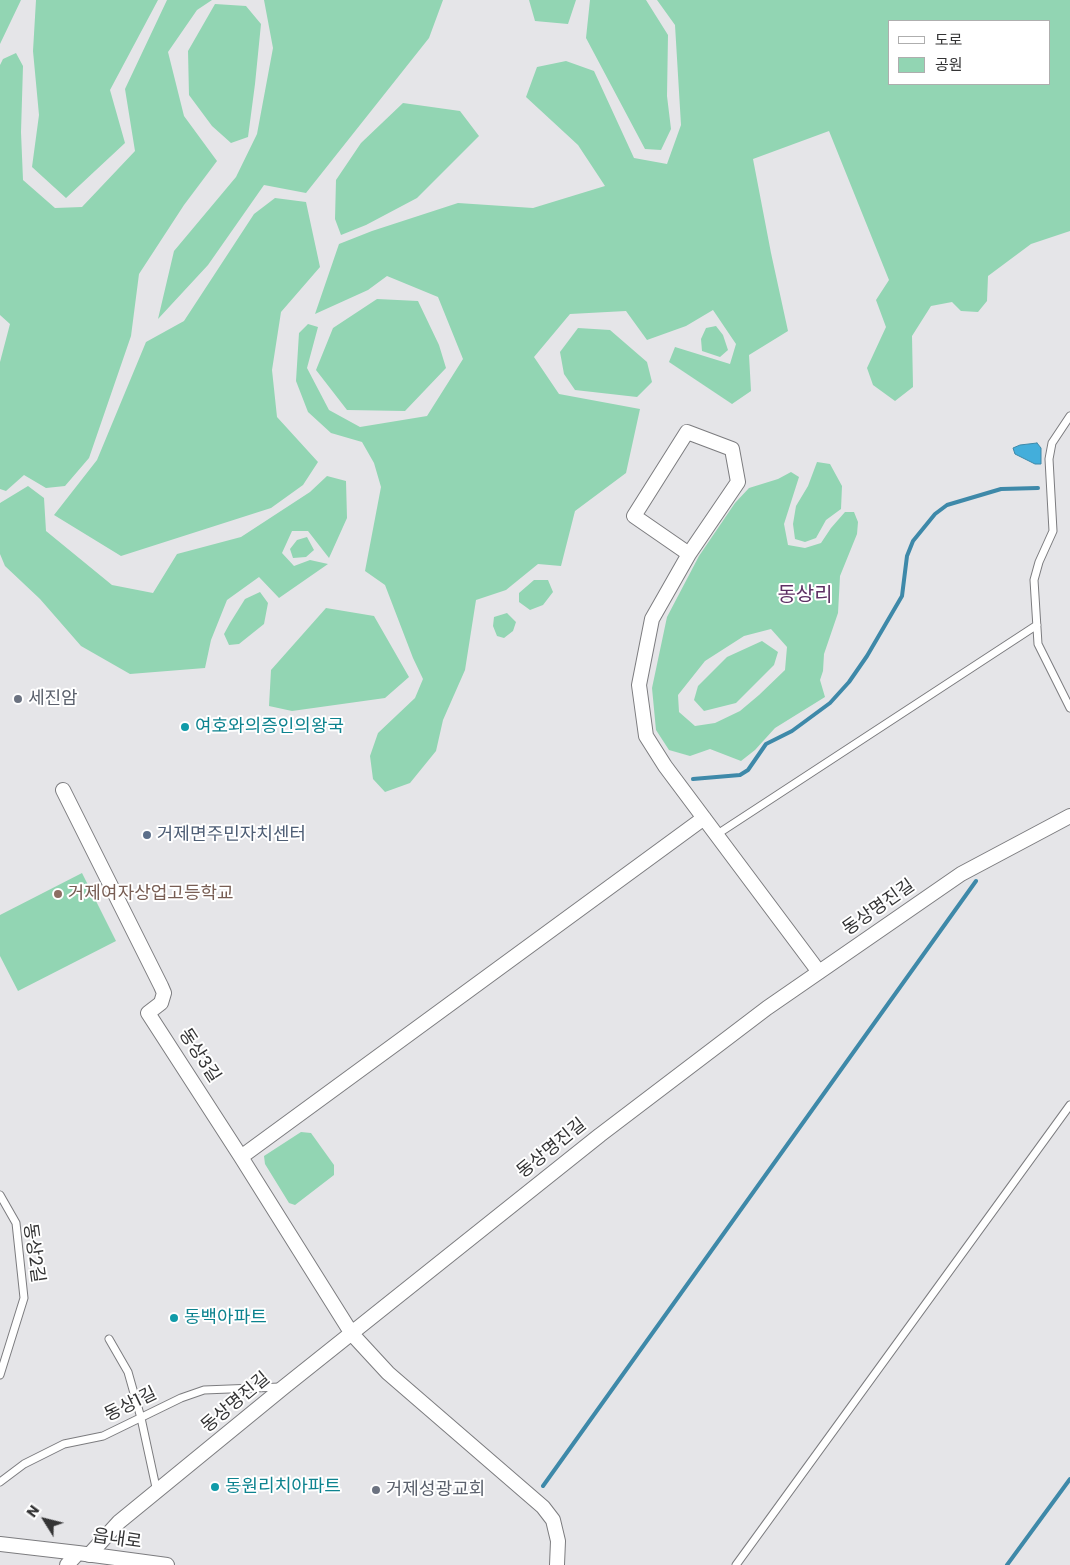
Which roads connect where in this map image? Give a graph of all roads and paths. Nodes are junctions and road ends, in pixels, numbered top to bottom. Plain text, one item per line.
1 (1070, 416) edge
2 (689, 554) junction
3 (1038, 625) junction
4 (1070, 708) edge
5 (63, 790) dead end
6 (1070, 816) edge
7 (704, 818) junction
8 (716, 835) junction
9 (819, 972) junction
10 (1070, 1105) edge
11 (242, 1157) junction
12 (0, 1195) edge
13 (352, 1334) junction
14 (109, 1339) dead end
15 (0, 1375) edge
16 (284, 1387) junction
17 (141, 1418) junction
18 (0, 1482) edge
19 (157, 1492) junction
20 (0, 1544) edge
21 (84, 1554) junction
22 (67, 1565) edge
23 (167, 1565) edge
24 (557, 1565) edge
25 (736, 1565) edge

1 - 3 lane
2 - 2 street
2 - 7 street
3 - 4 lane
3 - 8 lane
5 - 11 street, 동상3길
6 - 9 street, 동상명진길
7 - 8 street
7 - 11 street
8 - 9 street
9 - 13 street, 동상명진길
10 - 25 lane
11 - 13 street, 동상3길
12 - 15 lane, 동상2길
13 - 16 street, 동상명진길
13 - 24 street, 동상3길
14 - 17 lane
16 - 17 lane, 동상1길
16 - 19 street, 동상명진길
17 - 18 lane, 동상1길
17 - 19 lane
19 - 21 street, 동상명진길
20 - 21 street
21 - 22 street, 읍내로
21 - 23 street, 읍내로

